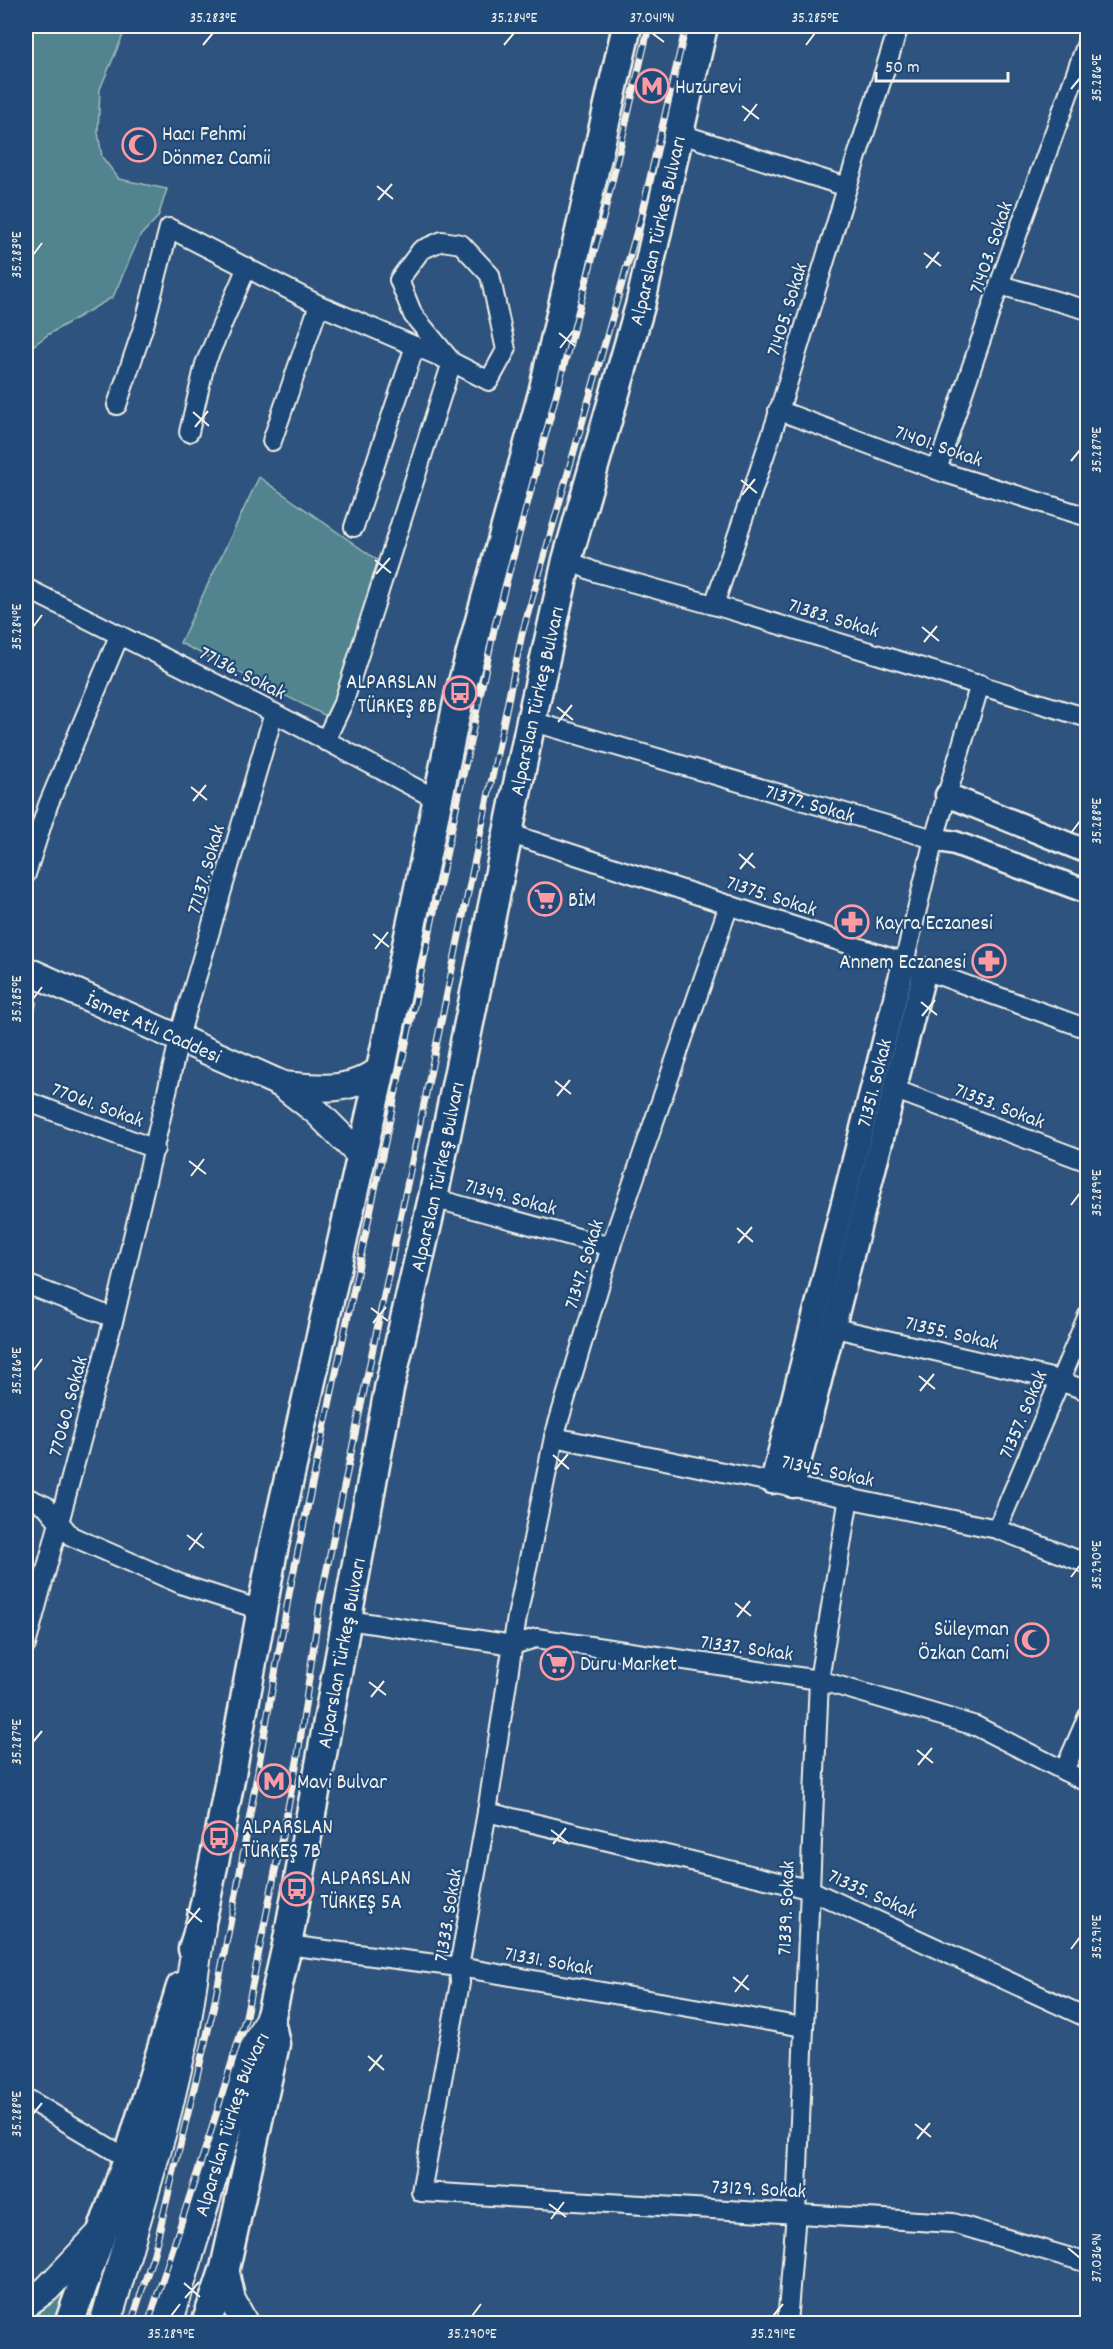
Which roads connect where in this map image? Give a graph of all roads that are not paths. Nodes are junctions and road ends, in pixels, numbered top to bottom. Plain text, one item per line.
1 (627, 26) edge
2 (703, 26) edge
3 (899, 26) edge
4 (1088, 40) edge
5 (678, 134) junction
6 (847, 187) junction
7 (247, 267) junction
8 (999, 285) junction
9 (319, 305) junction
10 (1088, 310) edge
11 (415, 346) junction
12 (452, 362) junction
13 (117, 405) dead end
14 (778, 410) junction
15 (189, 432) dead end
16 (272, 441) dead end
17 (937, 470) junction
18 (1088, 517) edge
19 (354, 528) dead end
20 (567, 560) junction
21 (26, 588) edge
22 (714, 605) junction
23 (119, 636) junction
24 (980, 684) junction
25 (274, 713) junction
26 (1088, 718) edge
27 (531, 721) junction
28 (325, 741) junction
29 (947, 795) junction
30 (438, 800) junction
31 (508, 833) junction
32 (934, 839) junction
33 (1088, 852) edge
34 (26, 874) edge
35 (1088, 892) edge
36 (729, 905) junction
37 (904, 963) junction
38 (26, 970) edge
39 (926, 970) junction
40 (1088, 1029) edge
41 (180, 1038) junction
42 (381, 1069) junction
43 (281, 1084) junction
44 (896, 1090) junction
45 (26, 1101) edge
46 (155, 1149) junction
47 (361, 1156) junction
48 (1088, 1162) edge
49 (434, 1198) junction
50 (610, 1247) junction
51 (26, 1284) edge
52 (1088, 1315) edge
53 (114, 1318) junction
54 (835, 1328) junction
55 (1060, 1380) junction
56 (1088, 1391) edge
57 (554, 1437) junction
58 (782, 1484) junction
59 (26, 1497) edge
60 (849, 1497) junction
61 (58, 1522) junction
62 (997, 1530) junction
63 (1088, 1564) edge
64 (261, 1610) junction
65 (348, 1620) junction
66 (513, 1645) junction
67 (26, 1646) edge
68 (819, 1680) junction
69 (1088, 1716) edge
70 (1064, 1771) junction
71 (1088, 1783) edge
72 (487, 1812) junction
73 (808, 1889) junction
74 (200, 1927) junction
75 (287, 1945) junction
76 (459, 1967) junction
77 (1088, 2018) edge
78 (270, 2020) junction
79 (803, 2027) junction
80 (26, 2098) edge
81 (128, 2159) junction
82 (422, 2192) joint
83 (796, 2213) junction
84 (102, 2231) junction
85 (1088, 2263) edge
86 (225, 2268) junction
87 (26, 2304) edge
88 (69, 2324) edge
89 (105, 2324) edge
90 (167, 2324) edge
91 (207, 2324) edge
92 (245, 2324) edge
93 (787, 2324) edge

1 - 30 main road
2 - 5 main road, Alparslan Türkeş Bulvarı
3 - 6 street, 71405. Sokak
4 - 8 street, 71403. Sokak
5 - 6 street
5 - 20 main road, Alparslan Türkeş Bulvarı
6 - 14 street, 71405. Sokak
7 - 9 street
7 - 13 street
7 - 15 street
8 - 10 street
8 - 17 street, 71403. Sokak
9 - 11 street
9 - 16 street
11 - 12 street
11 - 19 street
12 - 12 street
12 - 28 street
14 - 17 street, 71401. Sokak
14 - 22 street, 71405. Sokak
17 - 18 street, 71401. Sokak
20 - 22 street, 71383. Sokak
20 - 27 main road, Alparslan Türkeş Bulvarı
21 - 23 street, 77136. Sokak
22 - 24 street, 71383. Sokak
23 - 25 street, 77136. Sokak
23 - 34 street
24 - 26 street, 71383. Sokak
24 - 29 street, 71351. Sokak
25 - 28 street, 77136. Sokak
25 - 41 street, 77137. Sokak
27 - 31 main road, Alparslan Türkeş Bulvarı
27 - 32 street, 71377. Sokak
28 - 30 street, 77136. Sokak
29 - 32 street, 71351. Sokak
29 - 33 street
30 - 42 main road
31 - 36 street, 71375. Sokak
31 - 49 main road, Alparslan Türkeş Bulvarı
32 - 35 street, 71377. Sokak
32 - 37 street, 71351. Sokak
36 - 37 street, 71375. Sokak
36 - 50 street, 71347. Sokak
37 - 39 street, 71375. Sokak
37 - 58 street, 71351. Sokak
38 - 41 main road, İsmet Atlı Caddesi
39 - 40 street, 71375. Sokak
39 - 44 street, 71351. Sokak
41 - 43 main road, İsmet Atlı Caddesi
41 - 46 street, 77137. Sokak
42 - 43 main road
42 - 47 main road
43 - 47 main road
44 - 48 street, 71353. Sokak
44 - 54 street, 71351. Sokak
45 - 46 street, 77061. Sokak
46 - 53 street, 77060. Sokak
47 - 64 main road
49 - 50 street, 71349. Sokak
49 - 65 main road, Alparslan Türkeş Bulvarı
50 - 57 street, 71347. Sokak
51 - 53 street
52 - 55 street, 71357. Sokak
53 - 61 street, 77060. Sokak
54 - 55 street, 71355. Sokak
54 - 58 street, 71351. Sokak
55 - 56 street, 71355. Sokak
55 - 62 street, 71357. Sokak
57 - 58 street, 71345. Sokak
57 - 66 street, 71347. Sokak
58 - 60 street, 71345. Sokak
59 - 61 street
60 - 62 street, 71345. Sokak
60 - 68 street, 71339. Sokak
61 - 64 street
61 - 67 street, 77060. Sokak
62 - 63 street, 71345. Sokak
64 - 74 main road
65 - 66 street, 71337. Sokak
65 - 75 main road, Alparslan Türkeş Bulvarı
66 - 68 street, 71337. Sokak
66 - 72 street, 71333. Sokak
68 - 70 street, 71337. Sokak
68 - 73 street, 71339. Sokak
69 - 70 street
70 - 71 street, 71337. Sokak
72 - 73 street, 71335. Sokak
72 - 76 street, 71333. Sokak
73 - 77 street, 71335. Sokak
73 - 79 street, 71339. Sokak
74 - 81 main road
74 - 89 highway
75 - 76 street, 71331. Sokak
75 - 78 main road, Alparslan Türkeş Bulvarı
76 - 79 street, 71331. Sokak
76 - 82 street, 71333. Sokak
78 - 86 main road
78 - 90 highway, Alparslan Türkeş Bulvarı
79 - 83 street, 71339. Sokak
80 - 81 street
81 - 84 main road
82 - 83 street, 73129. Sokak
83 - 85 street, 73129. Sokak
83 - 93 street, 71339. Sokak
84 - 87 main road
84 - 88 main road
86 - 91 main road
86 - 92 main road

